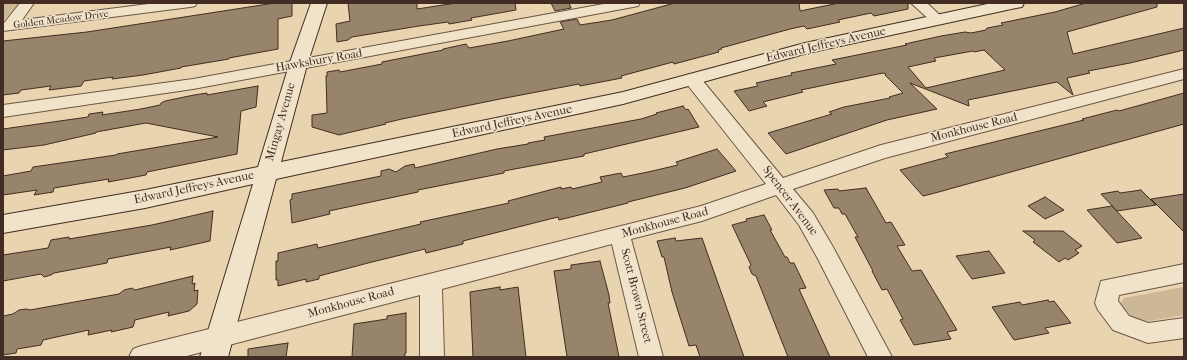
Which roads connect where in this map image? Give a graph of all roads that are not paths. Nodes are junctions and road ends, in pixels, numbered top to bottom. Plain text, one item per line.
1 (27, 3) edge
2 (190, 3) edge
3 (320, 3) edge
4 (633, 3) edge
5 (918, 3) edge
6 (1016, 3) edge
7 (938, 20) junction
8 (6, 27) edge
9 (298, 64) junction
10 (1184, 74) edge
11 (692, 79) junction
12 (3, 110) edge
13 (266, 174) junction
14 (780, 186) junction
15 (3, 224) edge
16 (620, 235) junction
17 (1184, 273) edge
18 (431, 282) junction
19 (1184, 328) edge
20 (217, 347) edge
21 (141, 357) edge
22 (432, 357) edge
23 (651, 357) edge
24 (880, 357) edge

1 - 8 street
2 - 8 street, Golden Meadow Drive
3 - 9 street, Mingay Avenue
4 - 9 street, Hawksbury Road
5 - 7 street
6 - 7 street, Edward Jeffreys Avenue
7 - 11 street, Edward Jeffreys Avenue
9 - 12 street, Hawksbury Road
9 - 13 street, Mingay Avenue
10 - 14 street, Monkhouse Road
11 - 13 street, Edward Jeffreys Avenue
11 - 14 street, Spencer Avenue
13 - 15 street, Edward Jeffreys Avenue
13 - 20 street, Mingay Avenue
14 - 16 street, Monkhouse Road
14 - 24 street, Spencer Avenue
16 - 18 street, Monkhouse Road
16 - 23 street, Scott Brown Street
17 - 19 street
18 - 20 street, Monkhouse Road
18 - 22 street
20 - 21 street, Monkhouse Road

